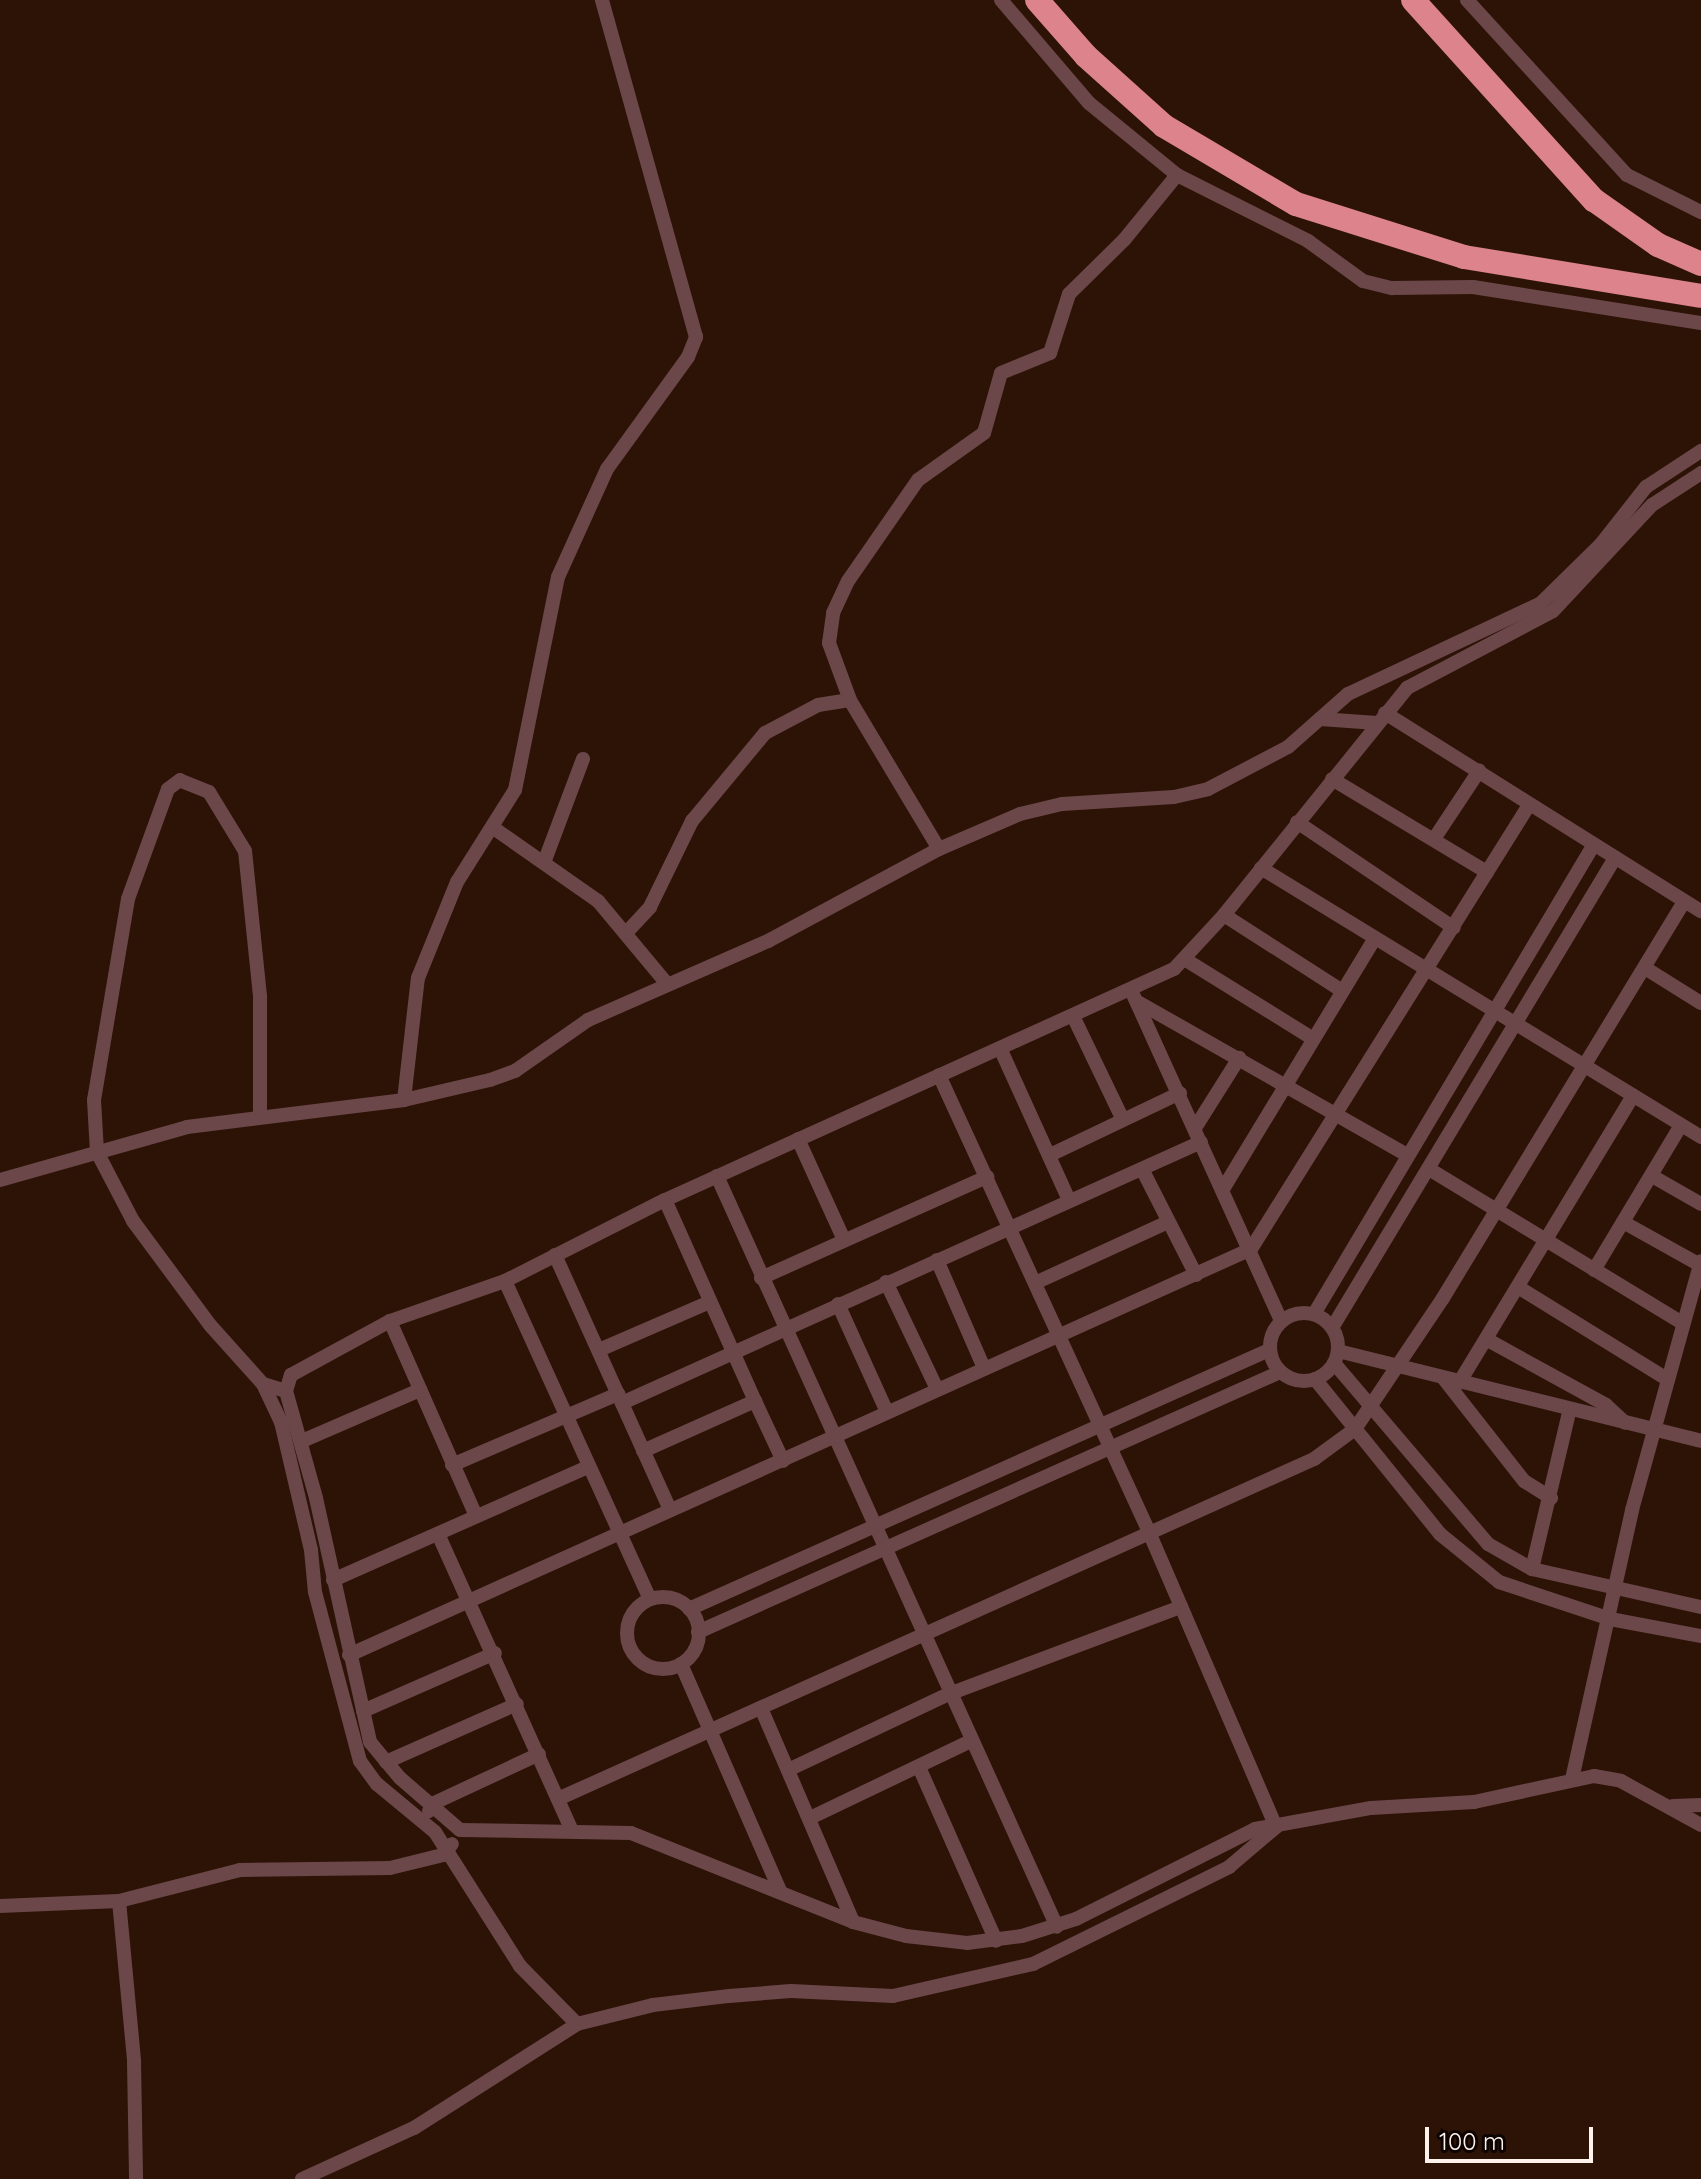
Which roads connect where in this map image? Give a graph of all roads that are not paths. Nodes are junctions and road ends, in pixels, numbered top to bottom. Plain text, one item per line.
1 (602, 0) edge
2 (1001, 0) edge
3 (1037, 0) edge
4 (1413, 0) edge
5 (1467, 0) edge
6 (1177, 175) junction
7 (1701, 212) edge
8 (1701, 264) edge
9 (1701, 296) edge
10 (1701, 323) edge
11 (1701, 451) edge
12 (1701, 473) edge
13 (850, 700) junction
14 (1381, 718) junction
15 (1320, 719) junction
16 (583, 759) dead end
17 (1479, 771) junction
18 (1332, 779) junction
19 (1529, 805) junction
20 (1297, 822) junction
21 (495, 829) junction
22 (1434, 839) junction
23 (1593, 846) junction
24 (939, 849) junction
25 (1615, 858) junction
26 (545, 860) junction
27 (1261, 868) junction
28 (1487, 872) junction
29 (1684, 901) junction
30 (1701, 911) edge
31 (1224, 915) junction
32 (1454, 928) junction
33 (627, 932) junction
34 (1374, 940) junction
35 (1186, 960) junction
36 (1645, 968) junction
37 (1427, 973) junction
38 (668, 985) junction
39 (1341, 990) junction
40 (1133, 995) junction
41 (1701, 1003) edge
42 (1493, 1012) junction
43 (1073, 1016) junction
44 (1513, 1024) junction
45 (1312, 1038) junction
46 (1000, 1048) junction
47 (1239, 1058) junction
48 (1584, 1066) junction
49 (939, 1075) junction
50 (1284, 1086) junction
51 (1180, 1093) junction
52 (1633, 1096) junction
53 (404, 1100) junction
54 (1335, 1114) junction
55 (260, 1117) junction
56 (1123, 1120) junction
57 (1681, 1125) junction
58 (1198, 1135) junction
59 (1701, 1137) edge
60 (798, 1139) junction
61 (97, 1152) junction
62 (1405, 1154) junction
63 (1050, 1155) junction
64 (1142, 1169) junction
65 (1429, 1169) junction
66 (717, 1176) junction
67 (1652, 1176) junction
68 (987, 1177) junction
69 (0, 1180) edge
70 (1223, 1189) junction
71 (665, 1200) junction
72 (1069, 1200) junction
73 (1701, 1204) edge
74 (1497, 1209) junction
75 (1168, 1222) junction
76 (1623, 1222) junction
77 (1011, 1228) junction
78 (844, 1240) junction
79 (1546, 1242) junction
80 (1251, 1249) junction
81 (555, 1255) junction
82 (937, 1260) junction
83 (1700, 1263) edge
84 (1594, 1270) junction
85 (1196, 1275) junction
86 (761, 1278) junction
87 (505, 1281) junction
88 (886, 1282) junction
89 (1035, 1283) junction
90 (1518, 1287) junction
91 (710, 1302) junction
92 (838, 1304) junction
93 (1314, 1314) junction
94 (1281, 1320) junction
95 (390, 1321) junction
96 (1681, 1322) junction
97 (1332, 1328) junction
98 (783, 1329) junction
99 (1059, 1334) junction
100 (1486, 1339) junction
101 (599, 1350) junction
102 (1269, 1350) junction
103 (732, 1352) junction
104 (1336, 1357) junction
105 (1396, 1367) junction
106 (984, 1368) junction
107 (1280, 1372) junction
108 (1315, 1379) junction
109 (1667, 1379) junction
110 (1452, 1381) junction
111 (263, 1384) junction
112 (937, 1389) junction
113 (420, 1390) junction
114 (286, 1391) junction
115 (620, 1398) junction
116 (755, 1401) junction
117 (1372, 1410) junction
118 (887, 1412) junction
119 (1569, 1412) junction
120 (567, 1416) junction
121 (1100, 1423) junction
122 (1625, 1423) junction
123 (1355, 1429) junction
124 (1652, 1429) junction
125 (834, 1438) junction
126 (302, 1441) junction
127 (1701, 1441) edge
128 (1109, 1444) junction
129 (643, 1451) junction
130 (783, 1461) junction
131 (452, 1465) junction
132 (588, 1467) junction
133 (1551, 1498) junction
134 (670, 1510) junction
135 (476, 1516) junction
136 (872, 1525) junction
137 (620, 1533) junction
138 (438, 1534) junction
139 (1150, 1534) junction
140 (883, 1548) junction
141 (1532, 1569) junction
142 (333, 1580) junction
143 (1614, 1585) junction
144 (650, 1599) junction
145 (469, 1601) junction
146 (1181, 1607) junction
147 (1701, 1607) edge
148 (689, 1609) junction
149 (1610, 1619) junction
150 (698, 1632) junction
151 (1701, 1636) edge
152 (923, 1639) junction
153 (495, 1653) junction
154 (349, 1655) junction
155 (681, 1664) junction
156 (949, 1694) junction
157 (517, 1704) junction
158 (761, 1708) junction
159 (363, 1711) junction
160 (711, 1730) junction
161 (971, 1741) junction
162 (539, 1754) junction
163 (386, 1762) junction
164 (919, 1767) junction
165 (788, 1770) junction
166 (1572, 1779) junction
167 (560, 1798) junction
168 (432, 1804) junction
169 (1701, 1805) edge
170 (1673, 1806) junction
171 (810, 1818) junction
172 (426, 1823) junction
173 (1701, 1825) edge
174 (1276, 1827) junction
175 (571, 1829) junction
176 (460, 1830) junction
177 (450, 1851) junction
178 (780, 1891) junction
179 (119, 1901) junction
180 (0, 1906) edge
181 (853, 1922) junction
182 (1057, 1927) junction
183 (996, 1941) junction
184 (577, 2024) junction
185 (136, 2179) edge
186 (302, 2179) edge

1 - 21 street
2 - 6 street
3 - 9 highway
4 - 8 highway
5 - 7 street
6 - 10 street
6 - 13 street
11 - 15 street
12 - 14 street
13 - 24 street
13 - 33 street
14 - 15 street
14 - 17 street
14 - 18 street
15 - 24 street
16 - 26 street
17 - 19 street
17 - 22 street
18 - 20 street
18 - 22 street
19 - 23 street
19 - 28 street
20 - 27 street
20 - 32 street
21 - 26 street
21 - 53 street
22 - 28 street
23 - 25 street
23 - 42 street
24 - 38 street
25 - 29 street
25 - 44 street
26 - 33 street
27 - 31 street
27 - 34 street
28 - 32 street
29 - 30 street
29 - 36 street
31 - 35 street
31 - 39 street
32 - 37 street
33 - 38 street
34 - 37 street
34 - 39 street
35 - 40 street
35 - 45 street
36 - 41 street
36 - 48 street
37 - 42 street
37 - 54 street
38 - 53 street
39 - 45 street
40 - 43 street
40 - 47 street
40 - 51 street
42 - 44 street
42 - 62 street
43 - 46 street
43 - 56 street
44 - 48 street
44 - 65 street
45 - 50 street
46 - 49 street
46 - 63 street
47 - 50 street
47 - 58 street
48 - 52 street
48 - 74 street
49 - 60 street
49 - 68 street
50 - 54 street
50 - 70 street
51 - 56 street
51 - 58 street
52 - 57 street
52 - 79 street
53 - 55 street
54 - 62 street
54 - 80 street
55 - 61 street
55 - 61 street
56 - 63 street
57 - 59 street
57 - 67 street
58 - 64 street
58 - 70 street
60 - 66 street
60 - 78 street
61 - 69 street
61 - 111 street
62 - 93 street
63 - 72 street
64 - 72 street
64 - 75 street
65 - 74 street
65 - 97 street
66 - 71 street
66 - 86 street
67 - 73 street
67 - 76 street
68 - 77 street
68 - 78 street
70 - 80 street
71 - 81 street
71 - 91 street
72 - 77 street
74 - 79 street
74 - 105 street
75 - 85 street
75 - 89 street
76 - 83 street
76 - 84 street
77 - 82 street
77 - 89 street
78 - 86 street
79 - 84 street
79 - 90 street
80 - 85 street
80 - 94 street
81 - 87 street
81 - 101 street
82 - 88 street
82 - 106 street
83 - 96 street
84 - 96 street
85 - 99 street
86 - 98 street
87 - 95 street
87 - 120 street
88 - 92 street
88 - 112 street
89 - 99 street
90 - 100 street
90 - 109 street
91 - 101 street
91 - 103 street
92 - 98 street
92 - 118 street
93 - 94 street
93 - 97 street
94 - 102 street
95 - 113 street
95 - 114 street
96 - 109 street
97 - 104 street
98 - 103 street
98 - 125 street
99 - 106 street
99 - 121 street
100 - 110 street
100 - 122 street
101 - 115 street
102 - 107 street
102 - 121 street
103 - 115 street
103 - 116 street
104 - 105 street
104 - 108 street
104 - 117 street
105 - 110 street
105 - 117 street
106 - 112 street
107 - 108 street
107 - 128 street
108 - 123 street
109 - 124 street
110 - 119 street
110 - 133 street
111 - 114 street
111 - 172 street
112 - 118 street
113 - 126 street
113 - 131 street
114 - 126 street
115 - 120 street
115 - 129 street
116 - 129 street
116 - 130 street
117 - 123 street
117 - 141 street
118 - 125 street
119 - 122 street
119 - 133 street
120 - 131 street
120 - 132 street
121 - 128 street
121 - 136 street
122 - 124 street
123 - 139 street
123 - 149 street
124 - 127 street
124 - 143 street
125 - 130 street
125 - 136 street
126 - 142 street
128 - 139 street
128 - 140 street
129 - 134 street
130 - 134 street
131 - 135 street
132 - 135 street
132 - 137 street
133 - 141 street
134 - 137 street
135 - 138 street
136 - 140 street
136 - 148 street
137 - 144 street
137 - 145 street
138 - 142 street
138 - 145 street
139 - 146 street
139 - 152 street
140 - 150 street
140 - 152 street
141 - 143 street
142 - 154 street
143 - 147 street
143 - 149 street
144 - 148 street
144 - 155 street
145 - 153 street
145 - 154 street
146 - 156 street
146 - 174 street
148 - 150 street
149 - 151 street
149 - 166 street
150 - 155 street
152 - 156 street
152 - 158 street
153 - 157 street
153 - 159 street
154 - 159 street
155 - 160 street
156 - 161 street
156 - 165 street
157 - 162 street
157 - 163 street
158 - 160 street
158 - 165 street
159 - 163 street
160 - 167 street
160 - 178 street
161 - 164 street
161 - 182 street
162 - 167 street
162 - 168 street
163 - 168 street
164 - 171 street
164 - 183 street
165 - 171 street
166 - 170 street
166 - 174 street
167 - 175 street
168 - 172 street
168 - 176 street
169 - 170 street
170 - 173 street
171 - 181 street
172 - 177 street
174 - 182 street
174 - 184 street
175 - 176 street
175 - 178 street
176 - 177 street
177 - 179 street
177 - 184 street
178 - 181 street
179 - 180 street
179 - 185 street
181 - 183 street
182 - 183 street
184 - 186 street

